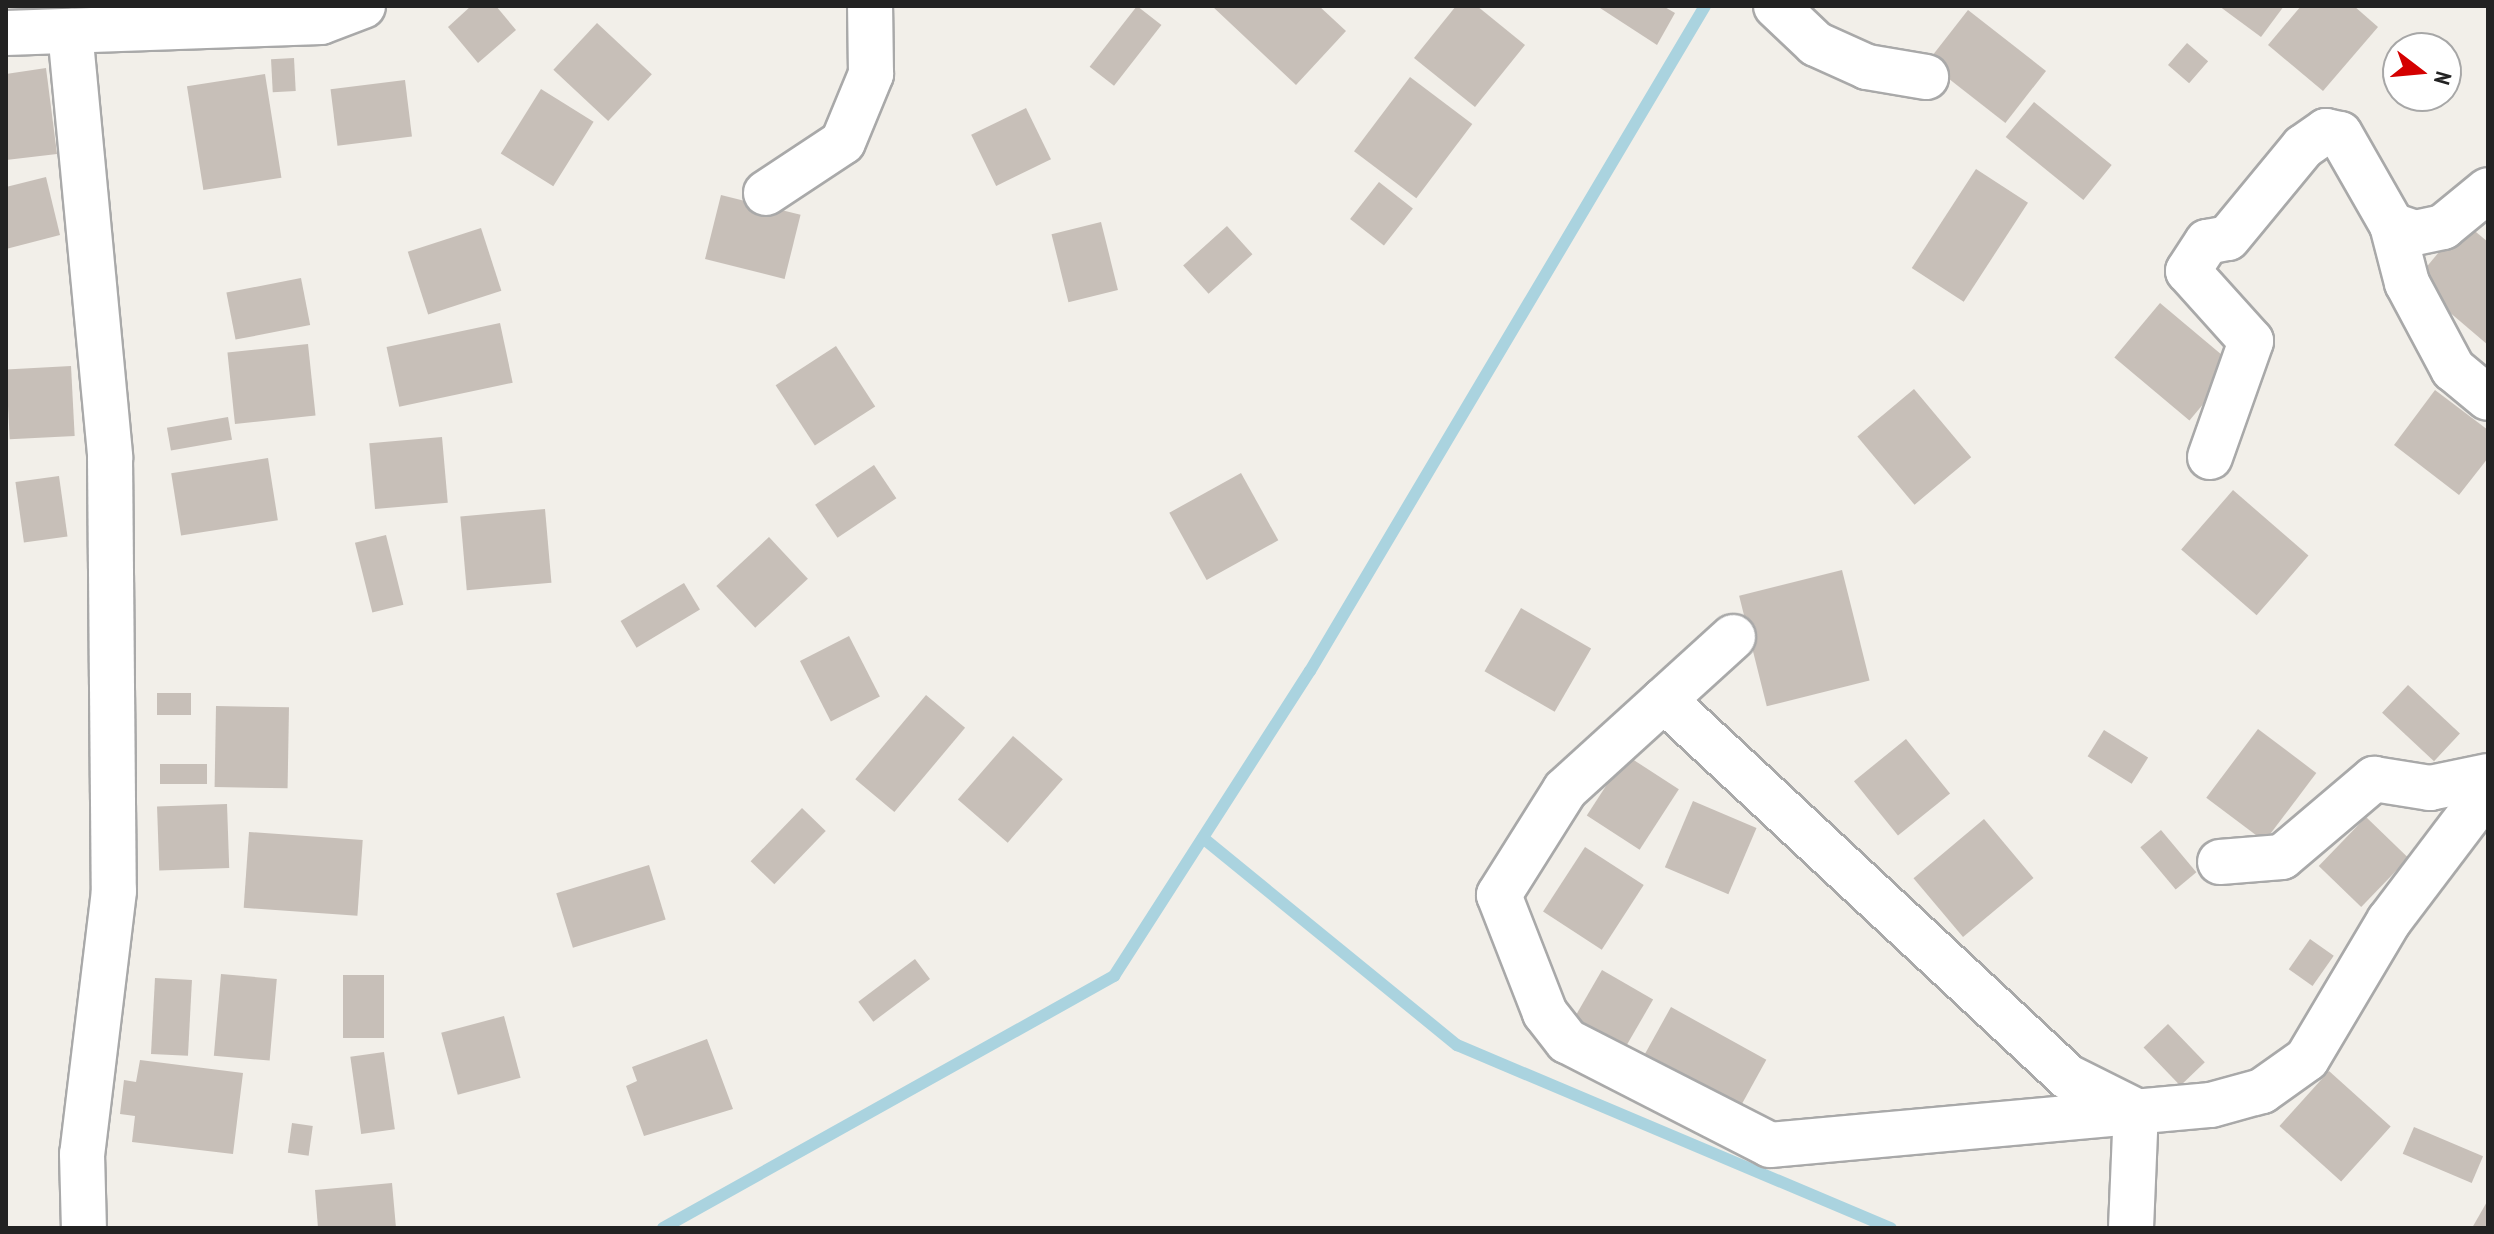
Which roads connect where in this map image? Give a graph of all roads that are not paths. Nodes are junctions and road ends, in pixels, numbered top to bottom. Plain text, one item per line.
1 (363, 6) edge
2 (870, 6) edge
3 (1776, 6) edge
4 (70, 31) junction
5 (6, 33) edge
6 (1926, 77) dead end
7 (2488, 190) edge
8 (766, 193) dead end
9 (2392, 225) junction
10 (2488, 398) edge
11 (2210, 457) dead end
12 (1733, 637) dead end
13 (1664, 700) junction
14 (2488, 776) edge
15 (2488, 790) edge
16 (2220, 862) dead end
17 (2136, 1111) junction
18 (84, 1228) edge
19 (2131, 1228) edge

1 - 4 street
2 - 8 street
3 - 6 street
4 - 5 street
4 - 18 street
7 - 9 street
9 - 10 street
9 - 11 street
12 - 13 street
13 - 17 street
13 - 17 street
14 - 16 street
15 - 17 street
17 - 19 street

